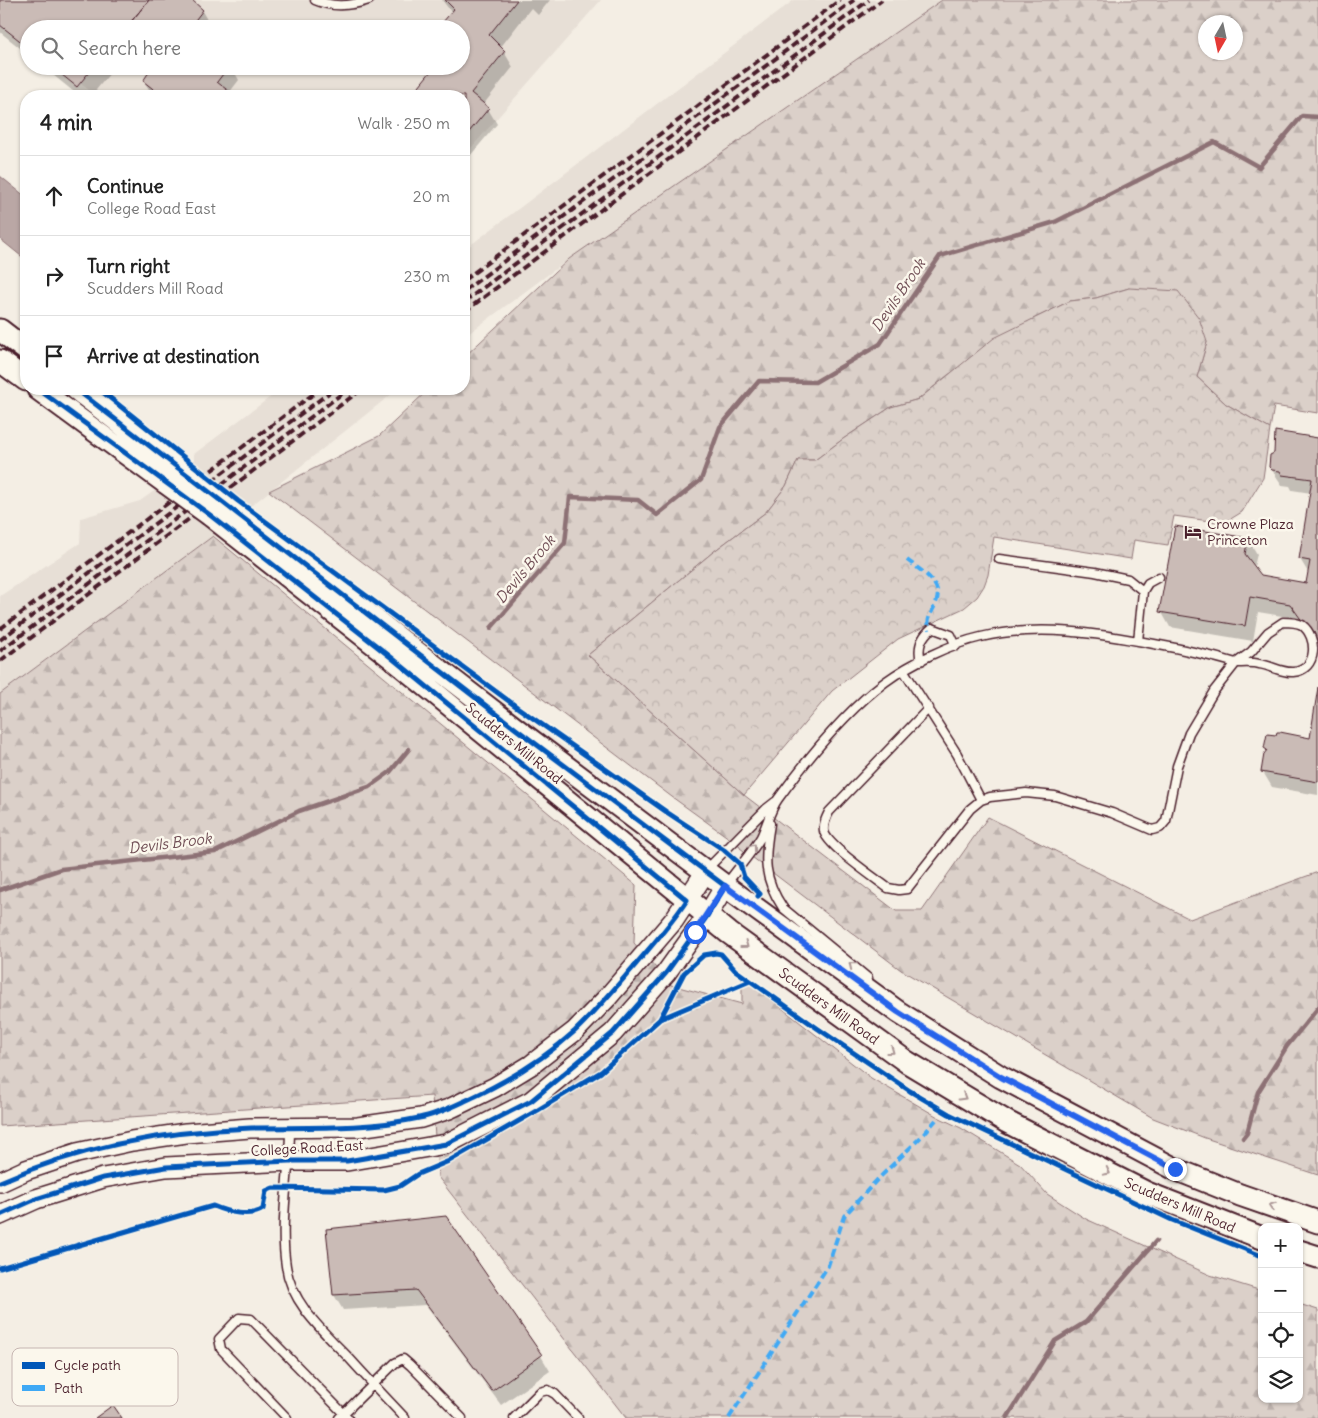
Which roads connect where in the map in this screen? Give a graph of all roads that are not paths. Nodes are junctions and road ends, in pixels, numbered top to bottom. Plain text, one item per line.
1 (315, 0) edge
2 (369, 0) edge
3 (0, 330) edge
4 (20, 345) edge
5 (0, 361) edge
6 (20, 376) edge
7 (47, 395) edge
8 (83, 395) edge
9 (174, 476) junction
10 (217, 509) junction
11 (999, 558) dead end
12 (1159, 577) dead end
13 (1143, 591) junction
14 (1138, 641) junction
15 (956, 646) junction
16 (921, 661) junction
17 (1236, 663) junction
18 (904, 670) junction
19 (929, 708) junction
20 (981, 800) junction
21 (777, 801) junction
22 (706, 871) junction
23 (725, 886) junction
24 (687, 900) junction
25 (707, 916) junction
26 (873, 982) dead end
27 (290, 1128) junction
28 (290, 1161) junction
29 (0, 1182) edge
30 (0, 1215) edge
31 (1318, 1222) edge
32 (1258, 1236) edge
33 (1303, 1252) edge
34 (1318, 1257) edge
35 (373, 1385) junction
36 (519, 1416) edge
37 (344, 1417) edge
38 (287, 1418) edge
39 (405, 1418) edge
40 (462, 1418) edge
41 (578, 1418) edge

1 - 2 lane
3 - 4 main road
5 - 6 main road
7 - 9 main road, Scudders Mill Road
8 - 9 main road, Scudders Mill Road
9 - 10 main road, Scudders Mill Road, bridge
10 - 22 main road, Scudders Mill Road
10 - 24 main road, Scudders Mill Road
11 - 13 lane
12 - 13 lane
13 - 14 lane
14 - 15 lane
14 - 17 lane
15 - 16 lane
15 - 16 lane
16 - 18 lane
17 - 17 lane
17 - 20 lane
18 - 19 lane
18 - 21 lane
19 - 20 lane
19 - 20 lane
21 - 22 lane
23 -> 21 lane
26 -> 21 lane
22 - 23 main road, Scudders Mill Road
22 - 24 street, College Road East
23 - 25 street, College Road East
31 -> 23 main road, Scudders Mill Road
24 - 25 main road, Scudders Mill Road
24 - 27 street, College Road East
25 - 28 street, College Road East
25 -> 32 main road, Scudders Mill Road
27 - 28 lane
27 - 29 street, College Road East
28 - 30 street, College Road East
28 - 35 lane
33 - 34 main road
35 - 37 lane
35 - 39 lane
35 - 40 lane
36 - 41 lane
37 - 38 lane

